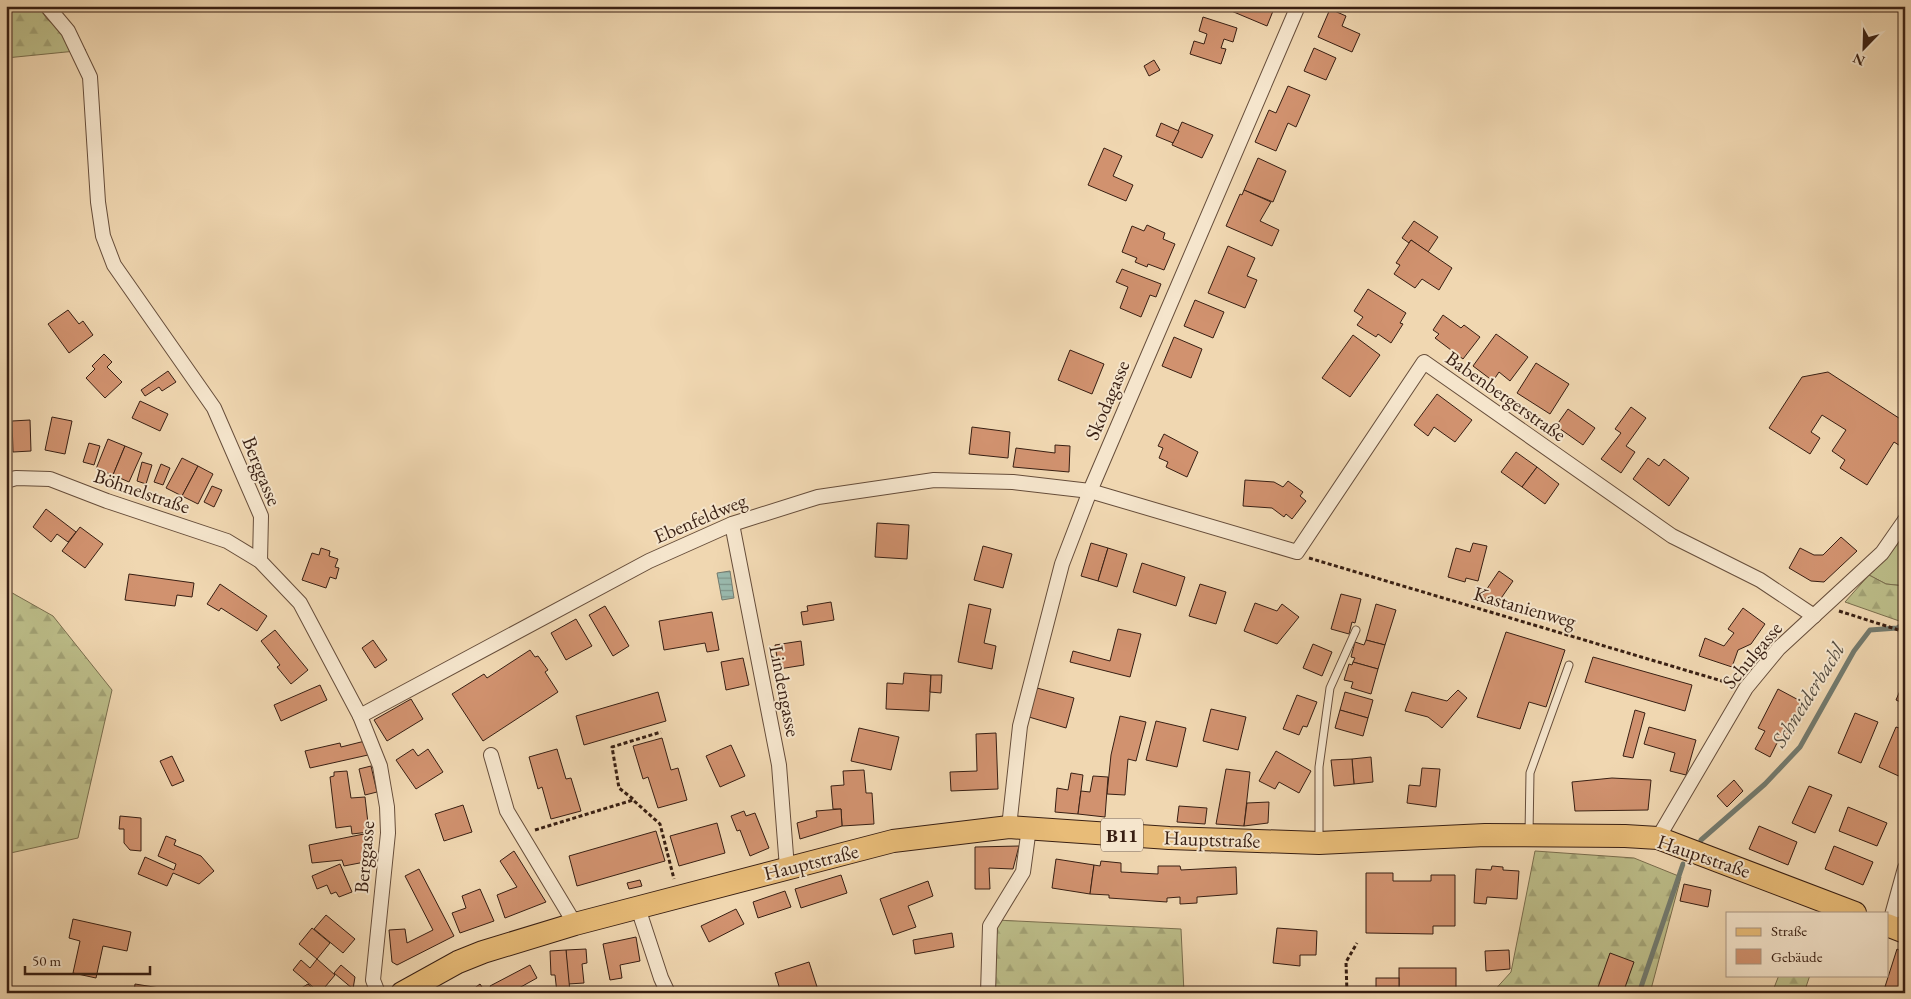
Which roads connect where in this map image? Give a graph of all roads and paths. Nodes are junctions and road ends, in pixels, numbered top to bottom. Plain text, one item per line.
1 (47, 6) edge
2 (1298, 6) edge
3 (6, 481) edge
4 (1090, 491) junction
5 (1905, 520) edge
6 (732, 524) junction
7 (1297, 552) junction
8 (260, 561) junction
9 (1820, 612) junction
10 (1356, 630) dead end
11 (1903, 632) edge
12 (1569, 665) dead end
13 (1746, 688) junction
14 (360, 716) junction
15 (661, 732) dead end
16 (491, 756) dead end
17 (633, 800) junction
18 (1019, 828) junction
19 (522, 834) junction
20 (1528, 836) junction
21 (1658, 838) junction
22 (1320, 843) junction
23 (787, 868) junction
24 (1905, 868) edge
25 (678, 897) junction
26 (638, 908) junction
27 (1852, 912) edge
28 (575, 924) junction
29 (1894, 928) edge
30 (1356, 943) dead end
31 (378, 993) edge
32 (402, 993) edge
33 (668, 993) edge
34 (988, 993) edge
35 (1347, 993) edge

1 - 8 street, Berggasse
2 - 4 street, Skodagasse
3 - 8 street, Böhnelstraße
4 - 6 street, Ebenfeldweg
4 - 7 street
4 - 18 street, Skodagasse
5 - 9 street, Schulgasse
6 - 14 street, Ebenfeldweg
6 - 23 street, Lindengasse
7 - 9 street, Babenbergerstraße
7 - 13 path, Kastanienweg
8 - 14 street, Berggasse
9 - 11 path
9 - 13 street, Schulgasse
10 - 22 lane
12 - 20 lane
13 - 21 street, Schulgasse
14 - 31 street, Berggasse
15 - 17 path
16 - 19 street
17 - 19 path
17 - 25 path
18 - 22 main road, Hauptstraße / B11
18 - 23 main road, Hauptstraße / B11
18 - 34 street, Skodagasse
19 - 28 street
20 - 21 main road, Hauptstraße / B11
20 - 22 main road, Hauptstraße / B11
21 - 27 main road, Hauptstraße / B11
23 - 25 main road, Hauptstraße / B11
24 - 29 street
25 - 26 main road, Hauptstraße / B11
26 - 28 main road, Hauptstraße / B11
26 - 33 street
28 - 32 main road, Hauptstraße / B11
30 - 35 path

